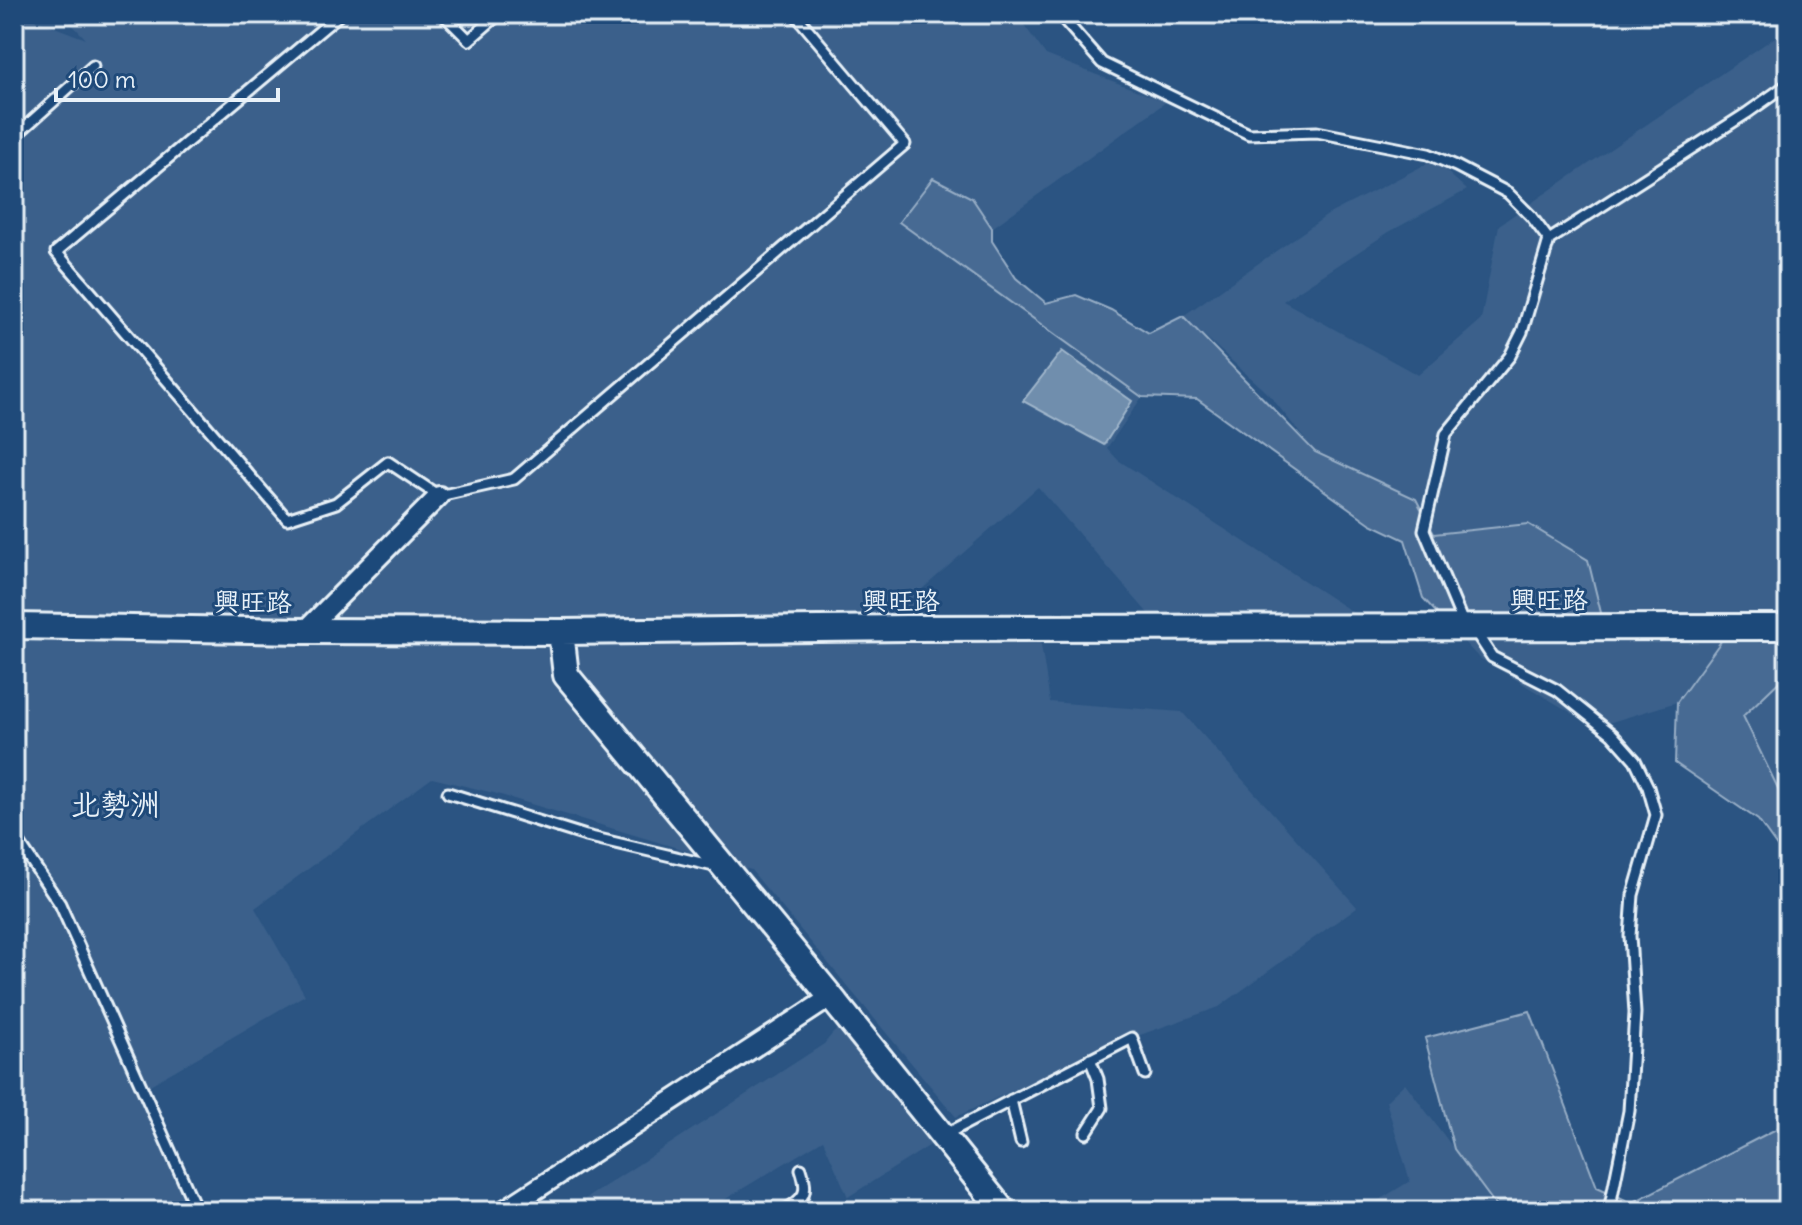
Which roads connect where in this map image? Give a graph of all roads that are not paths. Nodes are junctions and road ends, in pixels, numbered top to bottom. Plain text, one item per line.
1 (340, 14) edge
2 (443, 14) edge
3 (499, 14) edge
4 (795, 14) edge
5 (1059, 14) edge
6 (93, 66) dead end
7 (1788, 84) edge
8 (14, 137) edge
9 (1549, 240) junction
10 (439, 496) junction
11 (14, 626) edge
12 (1788, 627) edge
13 (1473, 628) junction
14 (305, 631) junction
15 (561, 632) junction
16 (448, 793) dead end
17 (14, 835) edge
18 (725, 868) junction
19 (831, 997) junction
20 (1090, 1059) junction
21 (1145, 1074) dead end
22 (1011, 1100) junction
23 (1086, 1133) dead end
24 (944, 1135) junction
25 (1021, 1142) dead end
26 (801, 1169) dead end
27 (992, 1207) edge
28 (197, 1211) edge
29 (503, 1211) edge
30 (784, 1211) edge
31 (1609, 1211) edge

1 - 10 lane
2 - 3 lane
4 - 10 lane
5 - 9 lane
6 - 8 lane
7 - 9 lane
9 - 13 lane
10 - 14 street
11 - 14 street, 興旺路
12 - 13 street, 興旺路
13 - 15 street, 興旺路
13 - 31 lane
14 - 15 street, 興旺路
15 - 18 street
16 - 18 lane
17 - 28 lane
18 - 19 street
19 - 24 street
19 - 29 street
20 - 21 lane
20 - 22 lane
20 - 23 lane
22 - 24 lane
22 - 25 lane
24 - 27 street
26 - 30 lane

